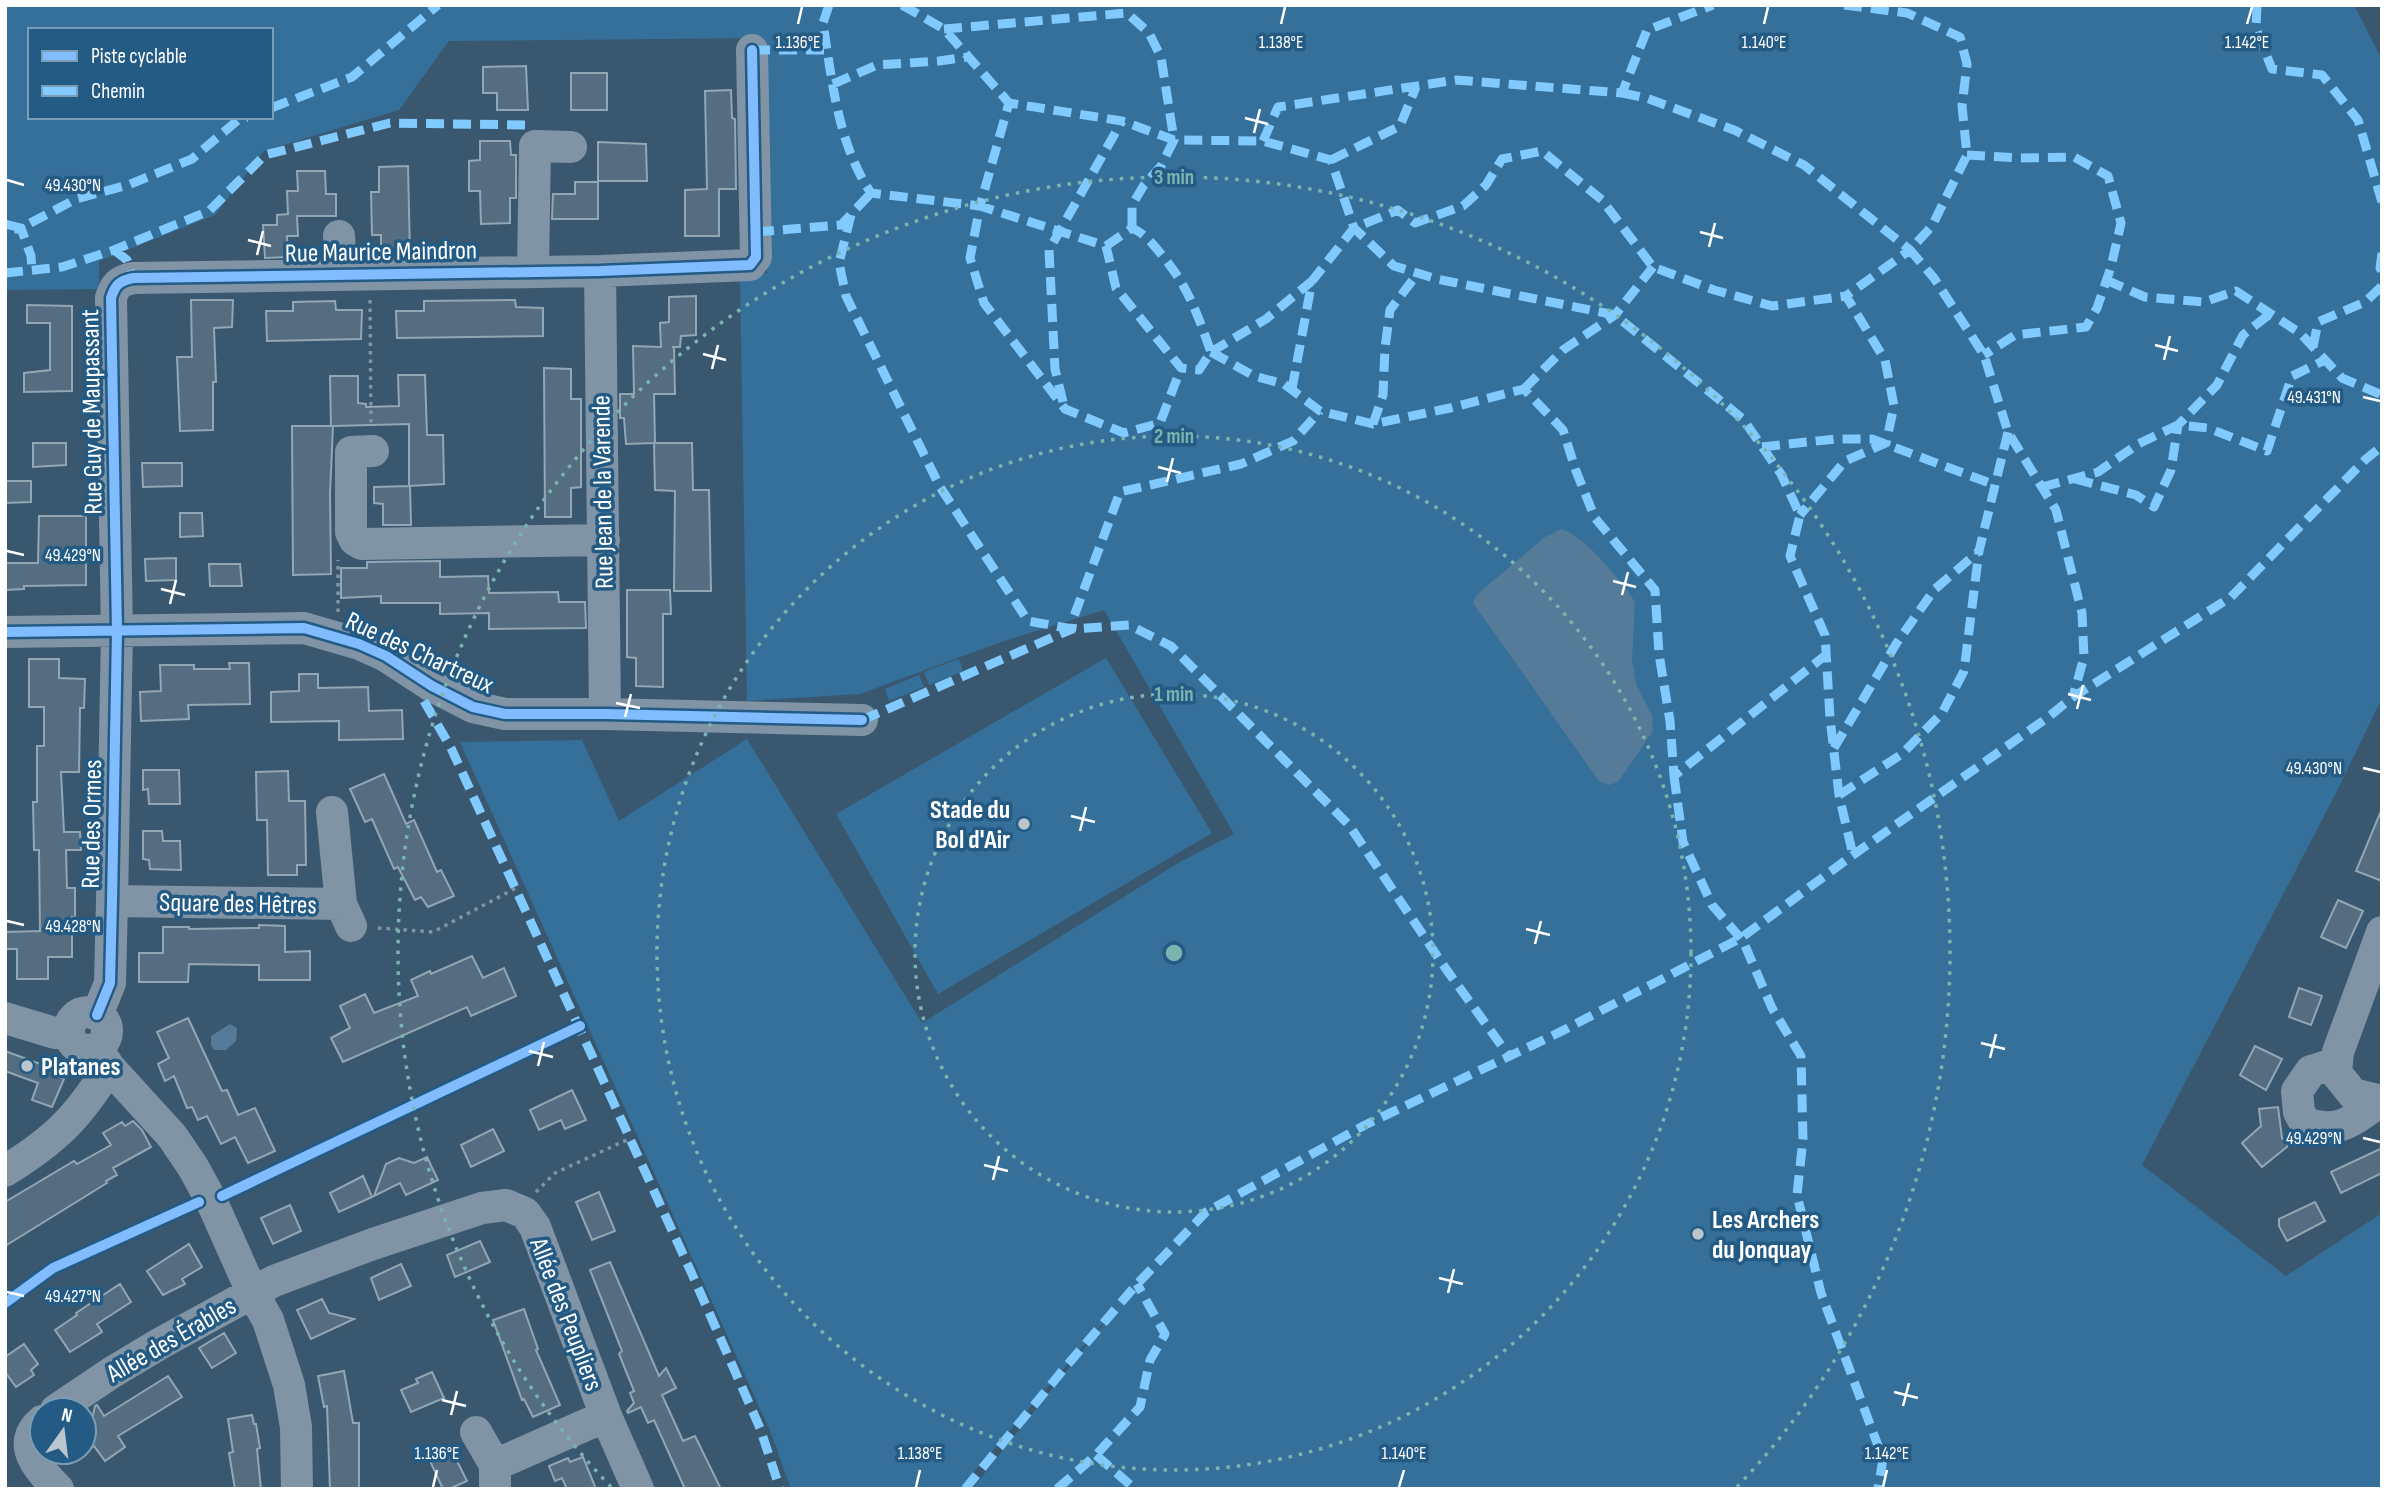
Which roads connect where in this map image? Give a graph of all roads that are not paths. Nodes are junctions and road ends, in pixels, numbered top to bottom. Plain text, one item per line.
1 (752, 50) dead end
2 (571, 147) dead end
3 (339, 236) dead end
4 (533, 271) junction
5 (600, 271) junction
6 (341, 274) junction
7 (121, 280) joint
8 (372, 439) road end
9 (604, 540) junction
10 (117, 631) junction
11 (5, 632) edge
12 (605, 714) junction
13 (862, 719) dead end
14 (331, 813) dead end
15 (112, 901) junction
16 (2382, 932) edge
17 (97, 1015) junction
18 (5, 1018) edge
19 (68, 1033) junction
20 (103, 1057) junction
21 (2337, 1063) junction
22 (2381, 1101) edge
23 (5, 1171) edge
24 (252, 1292) junction
25 (77, 1396) edge
26 (606, 1416) junction
27 (476, 1432) dead end
28 (36, 1466) edge
29 (495, 1476) edge
30 (58, 1489) edge
31 (298, 1489) edge
32 (638, 1489) edge

1 - 5 street, Rue Maurice Maindron
2 - 4 street
3 - 6 street
4 - 5 street, Rue Maurice Maindron
4 - 6 street, Rue Maurice Maindron
5 - 9 street, Rue Jean de la Varende
6 - 7 street, Rue Maurice Maindron
7 - 10 street, Rue Guy de Maupassant
8 - 9 street
9 - 12 street, Rue Jean de la Varende
10 - 11 street, Rue des Chartreux
10 - 12 street, Rue des Chartreux
10 - 15 street, Rue des Ormes
12 - 13 street, Rue des Chartreux
14 - 15 street, Square des Hêtres
15 - 17 street, Rue des Ormes
16 - 21 street
17 - 19 street
17 - 20 street
18 - 19 street
19 - 20 street
20 - 23 street
20 - 24 street
21 - 22 street
21 - 22 street
24 - 25 street, Allée des Érables
24 - 26 street, Allée des Peupliers
24 - 31 street
26 - 29 street
26 - 32 street, Allée des Peupliers
27 - 29 street
28 - 30 street

